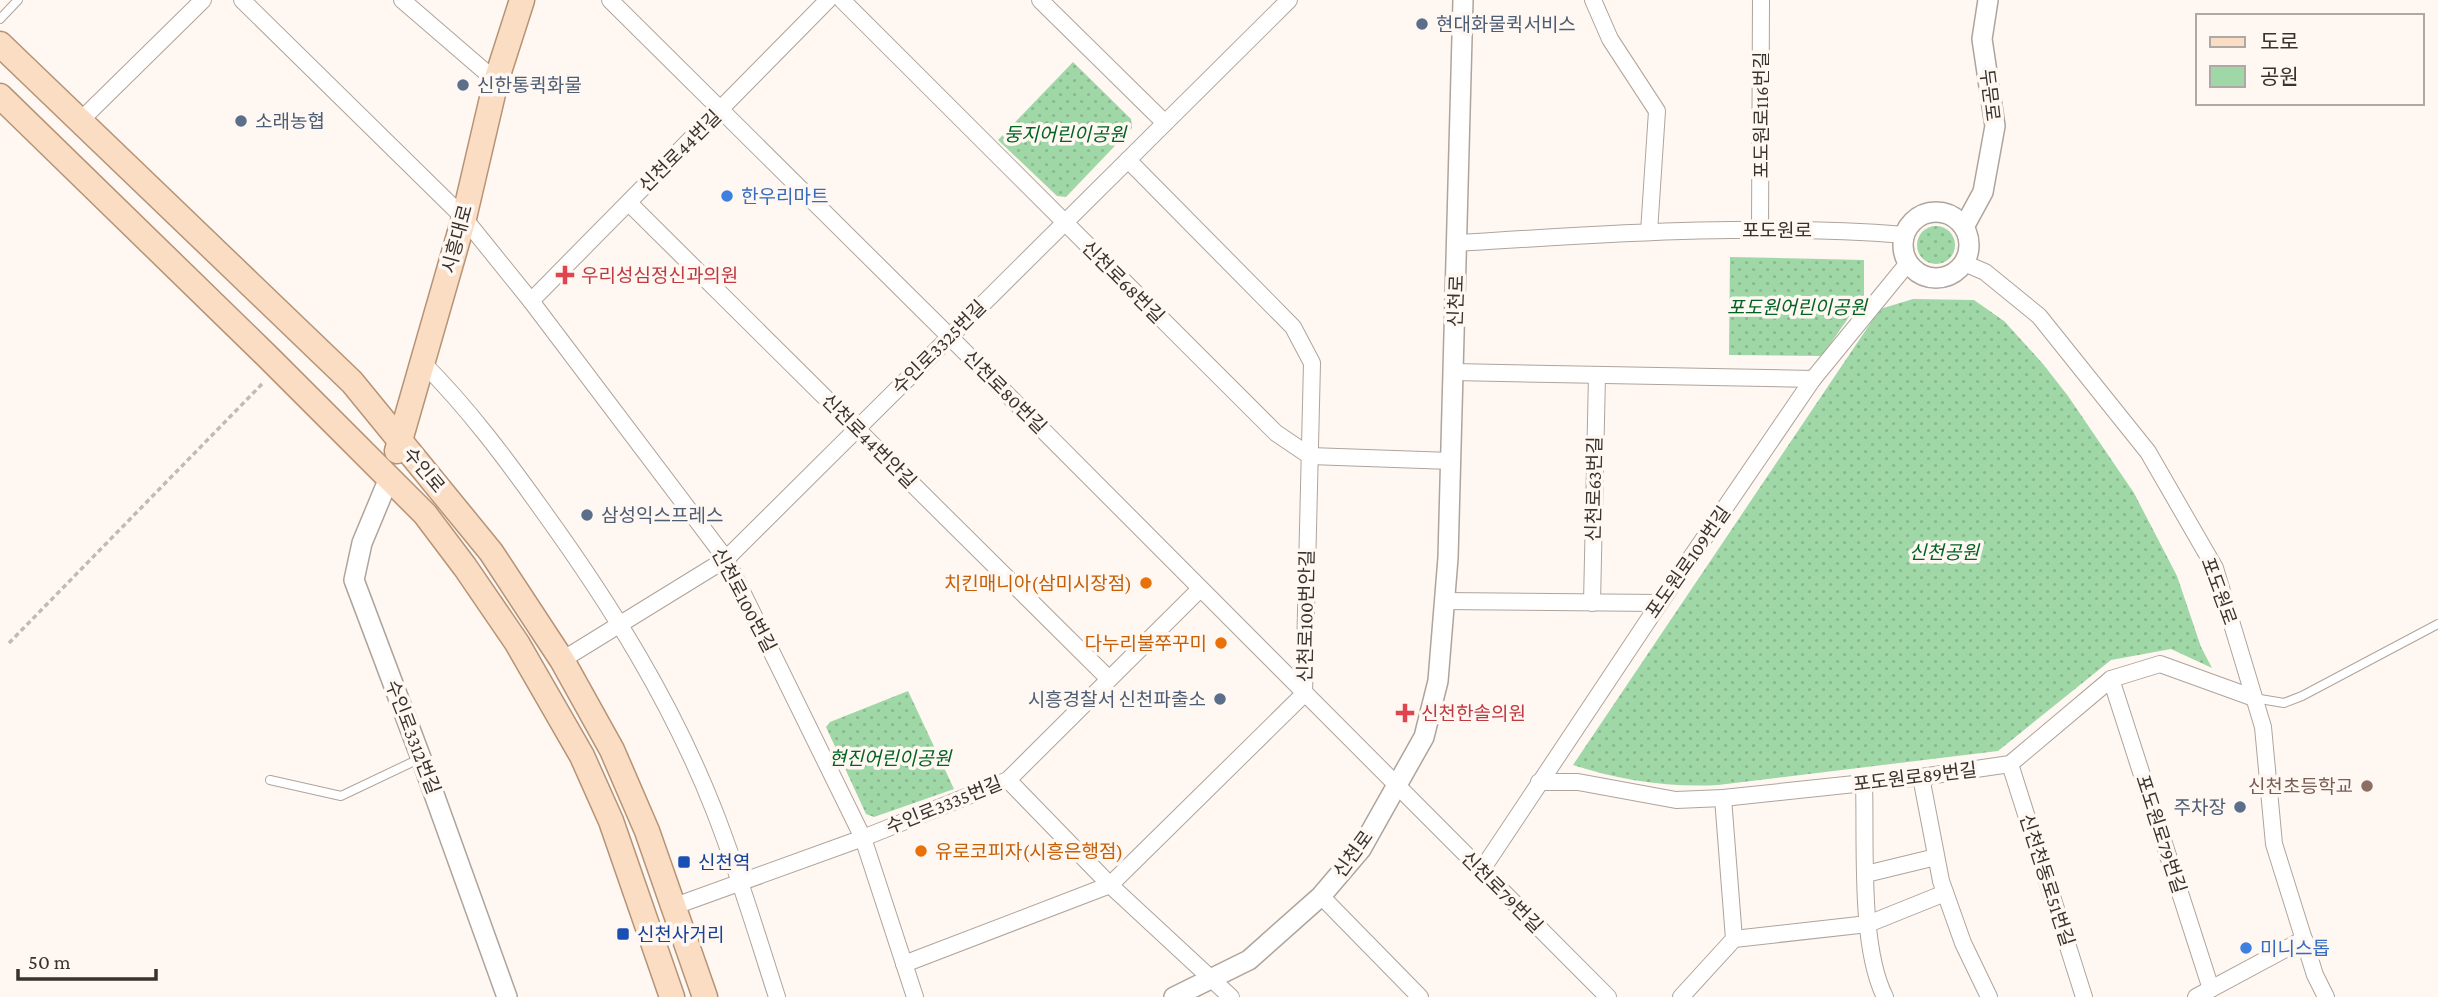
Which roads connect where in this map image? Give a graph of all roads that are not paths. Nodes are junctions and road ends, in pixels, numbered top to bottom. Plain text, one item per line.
1 (18, 0) edge
2 (203, 0) edge
3 (242, 0) edge
4 (402, 0) edge
5 (522, 0) edge
6 (610, 0) edge
7 (828, 0) edge
8 (842, 0) edge
9 (1040, 0) edge
10 (1289, 0) edge
11 (1463, 0) edge
12 (1593, 0) edge
13 (1761, 0) edge
14 (1988, 0) edge
15 (0, 19) edge
16 (0, 44) edge
17 (496, 81) junction
18 (0, 96) edge
19 (721, 109) junction
20 (81, 120) junction
21 (1166, 122) junction
22 (1128, 160) junction
23 (629, 202) junction
24 (464, 218) junction
25 (1063, 223) junction
26 (1964, 227) junction
27 (1760, 230) junction
28 (1649, 232) junction
29 (1905, 235) junction
30 (1457, 243) junction
31 (1908, 262) junction
32 (1964, 263) junction
33 (531, 301) junction
34 (949, 336) junction
35 (423, 363) junction
36 (1453, 372) junction
37 (1597, 375) junction
38 (1813, 379) junction
39 (857, 429) junction
40 (400, 442) junction
41 (1310, 456) junction
42 (1451, 461) junction
43 (388, 478) junction
44 (726, 559) junction
45 (1200, 589) junction
46 (1444, 601) junction
47 (1592, 603) junction
48 (1659, 603) junction
49 (2438, 624) edge
50 (620, 625) junction
51 (562, 660) junction
52 (1110, 679) junction
53 (2111, 679) junction
54 (1304, 694) junction
55 (2254, 698) junction
56 (421, 758) junction
57 (2010, 764) junction
58 (1922, 777) junction
59 (270, 780) dead end
60 (1008, 780) junction
61 (1539, 782) junction
62 (1864, 783) junction
63 (1397, 787) junction
64 (1723, 798) junction
65 (863, 838) junction
66 (1936, 858) junction
67 (1481, 871) junction
68 (1866, 874) junction
69 (739, 883) junction
70 (1110, 885) junction
71 (1945, 893) junction
72 (1321, 896) junction
73 (675, 906) junction
74 (1868, 924) junction
75 (1734, 939) junction
76 (2304, 939) junction
77 (904, 964) junction
78 (1213, 979) junction
79 (2211, 989) junction
80 (507, 997) edge
81 (672, 997) edge
82 (705, 997) edge
83 (777, 997) edge
84 (915, 997) edge
85 (1174, 997) edge
86 (1231, 997) edge
87 (1420, 997) edge
88 (1608, 997) edge
89 (1681, 997) edge
90 (1885, 997) edge
91 (1989, 997) edge
92 (2084, 997) edge
93 (2196, 997) edge
94 (2326, 997) edge

1 - 15 lane
2 - 20 street
3 - 24 street, 신천로100번길
4 - 17 street
5 - 17 main road, 시흥대로
6 - 19 street, 신천로80번길
7 - 19 street, 신천로44번길
8 - 25 street, 신천로68번길
9 - 21 street
10 - 21 street, 수인로3325번길
11 - 30 street, 신천로
12 - 28 street
13 - 27 street, 포도원로116번길
14 - 26 street, 두문로
16 - 20 main road, 수인로
17 - 24 main road, 시흥대로
18 - 43 main road, 수인로
19 - 23 street, 신천로44번길
19 - 34 street, 신천로80번길
20 - 40 main road, 수인로
21 - 22 street, 수인로3325번길
22 - 25 street, 수인로3325번길
22 - 41 street, 신천로100번안길
23 - 33 street, 신천로44번길
23 - 39 street, 신천로44번안길
24 - 33 street, 신천로100번길
24 - 35 main road, 시흥대로
25 - 34 street, 수인로3325번길
25 - 41 street, 신천로68번길
26 - 29 street
26 - 32 street
27 - 28 street, 포도원로
27 - 29 street, 포도원로
28 - 30 street, 포도원로
29 - 31 street
30 - 36 street, 신천로
31 - 32 street
31 - 38 street, 포도원로109번길
32 - 55 street, 포도원로
33 - 44 street, 신천로100번길
34 - 39 street, 수인로3325번길
34 - 45 street, 신천로80번길
35 - 40 main road, 시흥대로
35 - 50 street
36 - 37 street
36 - 42 street, 신천로
37 - 38 street
37 - 47 street, 신천로63번길
38 - 48 street, 포도원로109번길
39 - 44 street, 수인로3325번길
39 - 52 street, 신천로44번안길
40 - 43 main road, 시흥대로
40 - 51 main road, 수인로
41 - 42 street
41 - 54 street, 신천로100번안길
42 - 46 street, 신천로
43 - 56 street, 수인로3312번길
43 - 81 main road, 수인로
44 - 50 street, 수인로3325번길
44 - 65 street, 신천로100번길
45 - 52 street, 수인로3335번길
45 - 54 street, 신천로80번길
46 - 47 street
46 - 63 street, 신천로
47 - 48 street
48 - 61 street, 포도원로109번길
49 - 55 lane
50 - 51 street, 수인로3325번길
50 - 69 street
51 - 73 main road, 수인로
52 - 60 street, 수인로3335번길
53 - 55 street
53 - 57 street
53 - 79 street, 포도원로79번길
54 - 63 street, 신천로80번길
54 - 70 street, 신천로100번안길
55 - 76 street, 포도원로
56 - 59 lane
56 - 80 street, 수인로3312번길
57 - 58 street, 포도원로89번길
57 - 92 street, 신천천동로51번길
58 - 62 street, 포도원로89번길
58 - 66 street
60 - 65 street, 수인로3335번길
60 - 70 street
61 - 64 street, 포도원로89번길
61 - 67 street, 포도원로109번길
62 - 64 street, 포도원로89번길
62 - 68 street
63 - 67 street, 신천로79번길
63 - 72 street, 신천로
64 - 75 street
65 - 69 street, 수인로3335번길
65 - 77 street, 신천로100번길
66 - 68 street
66 - 71 street
67 - 88 street, 신천로79번길
68 - 74 street
69 - 73 street, 수인로3335번길
69 - 83 street
70 - 77 street, 신천로100번안길
70 - 78 street
71 - 74 street
71 - 91 street
72 - 78 street, 신천로
72 - 87 street
73 - 82 main road, 수인로
74 - 75 street
74 - 90 street
75 - 89 street
76 - 79 street
76 - 94 street, 포도원로
77 - 84 street, 신천로100번길
78 - 85 street, 신천로
78 - 86 street
79 - 93 street

